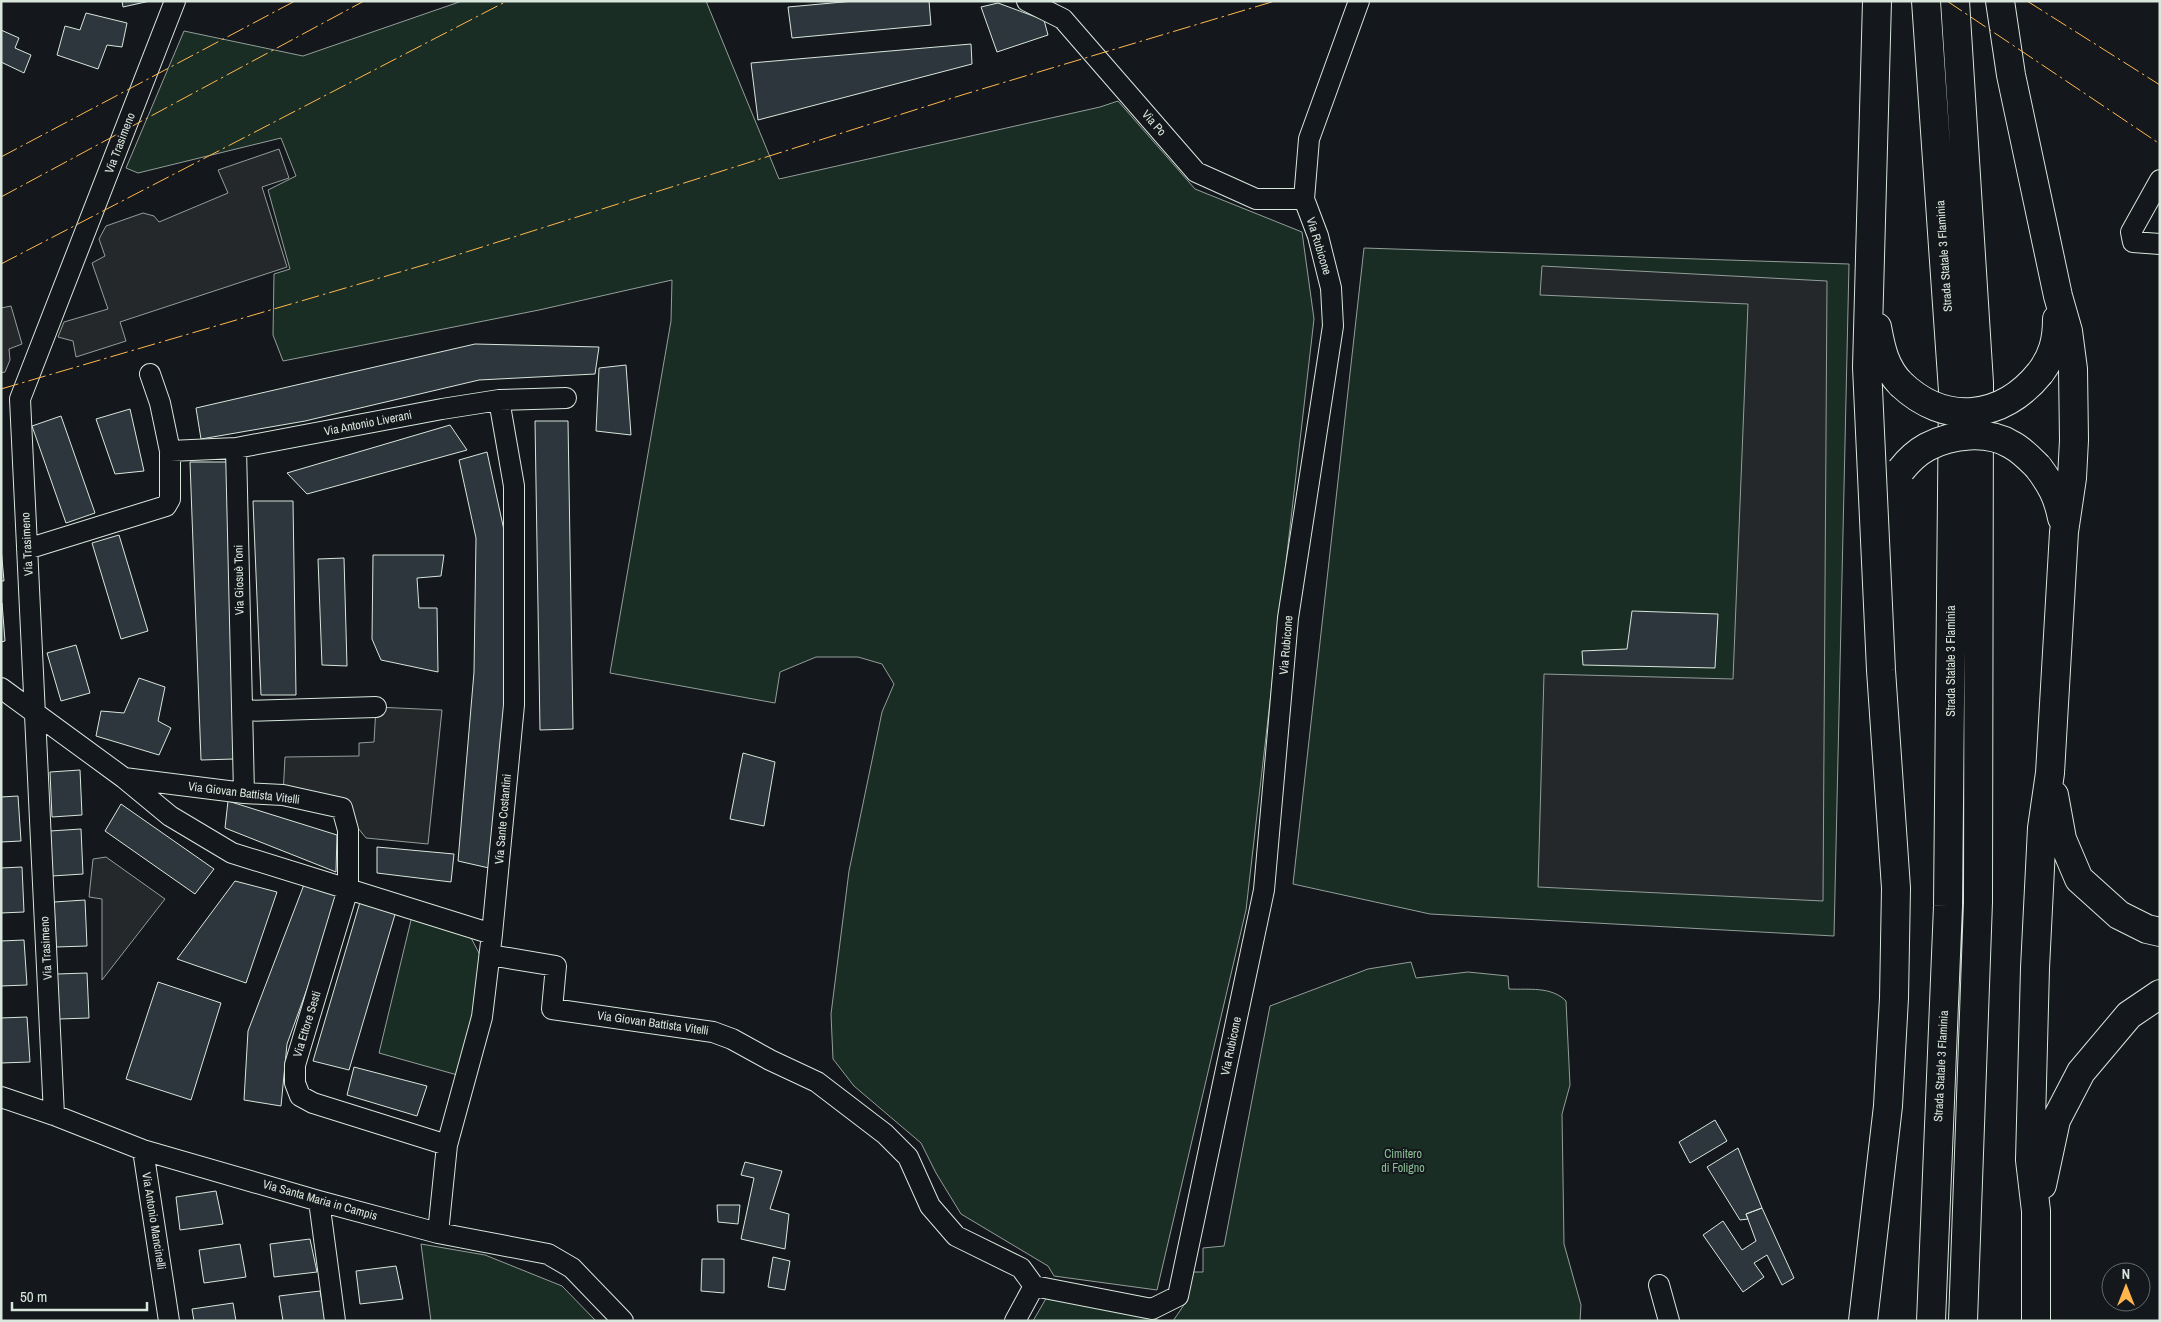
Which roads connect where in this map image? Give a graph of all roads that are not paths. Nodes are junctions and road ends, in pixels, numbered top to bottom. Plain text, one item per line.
1 (175, 1) edge
2 (1027, 1) edge
3 (1359, 1) edge
4 (1877, 1) edge
5 (1926, 1) edge
6 (1955, 1) edge
7 (2000, 1) edge
8 (2160, 180) edge
9 (1304, 199) junction
10 (2160, 244) edge
11 (1869, 282) junction
12 (2058, 296) junction
13 (150, 374) dead end
14 (566, 398) dead end
15 (499, 400) junction
16 (236, 448) junction
17 (170, 451) junction
18 (2064, 532) junction
19 (1876, 543) junction
20 (27, 550) junction
21 (1, 688) edge
22 (376, 707) dead end
23 (242, 711) junction
24 (35, 714) junction
25 (2050, 773) junction
26 (124, 778) junction
27 (244, 793) junction
28 (348, 890) junction
29 (2160, 932) edge
30 (492, 934) junction
31 (490, 956) junction
32 (2160, 994) edge
33 (1, 1097) edge
34 (54, 1114) junction
35 (447, 1145) junction
36 (143, 1150) junction
37 (319, 1201) junction
38 (2036, 1211) junction
39 (438, 1232) junction
40 (1660, 1285) dead end
41 (1034, 1286) junction
42 (169, 1321) edge
43 (335, 1321) edge
44 (623, 1321) edge
45 (1016, 1321) edge
46 (1669, 1321) edge
47 (1863, 1321) edge
48 (1931, 1321) edge
49 (1963, 1321) edge
50 (2036, 1321) edge

1 - 20 street, Via Trasimeno
2 - 9 street, Via Po
3 - 9 street, Via Rubicone
4 - 11 highway
5 - 48 highway, Strada Statale 3 Flaminia
6 - 49 highway
7 - 12 highway
8 - 10 street
9 - 41 street, Via Rubicone
11 - 12 highway, bridge
11 - 19 highway
12 - 18 highway
13 - 17 street
14 - 15 street, Via Antonio Liverani
15 - 16 street, Via Antonio Liverani
15 - 30 street, Via Sante Costantini
16 - 17 street, Via Antonio Liverani
16 - 23 street, Via Giosuè Toni
17 - 20 street
18 - 19 highway, bridge
18 - 25 highway
19 - 47 highway
20 - 24 street, Via Trasimeno
21 - 24 street, Via Giovan Battista Vitelli
22 - 23 street
23 - 27 street, Via Giosuè Toni
24 - 26 street, Via Giovan Battista Vitelli
24 - 34 street, Via Trasimeno
25 - 29 highway
25 - 38 highway
26 - 27 street, Via Giovan Battista Vitelli
26 - 28 street, Via Giovan Battista Vitelli
27 - 28 street, Via Giovan Battista Vitelli
28 - 30 street, Via Giovan Battista Vitelli
28 - 35 street, Via Ettore Sesti
30 - 31 street, Via Sante Costantini
31 - 35 street, Via Sante Costantini
31 - 41 street, Via Giovan Battista Vitelli
32 - 38 highway
33 - 34 street, Via Santa Maria in Campis
34 - 36 street, Via Santa Maria in Campis
35 - 39 street, Via Sante Costantini
36 - 37 street, Via Santa Maria in Campis
36 - 42 street, Via Antonio Mancinelli
37 - 39 street, Via Santa Maria in Campis
37 - 43 street
38 - 50 highway
39 - 44 street, Via Santa Maria in Campis
40 - 46 street
41 - 45 street

